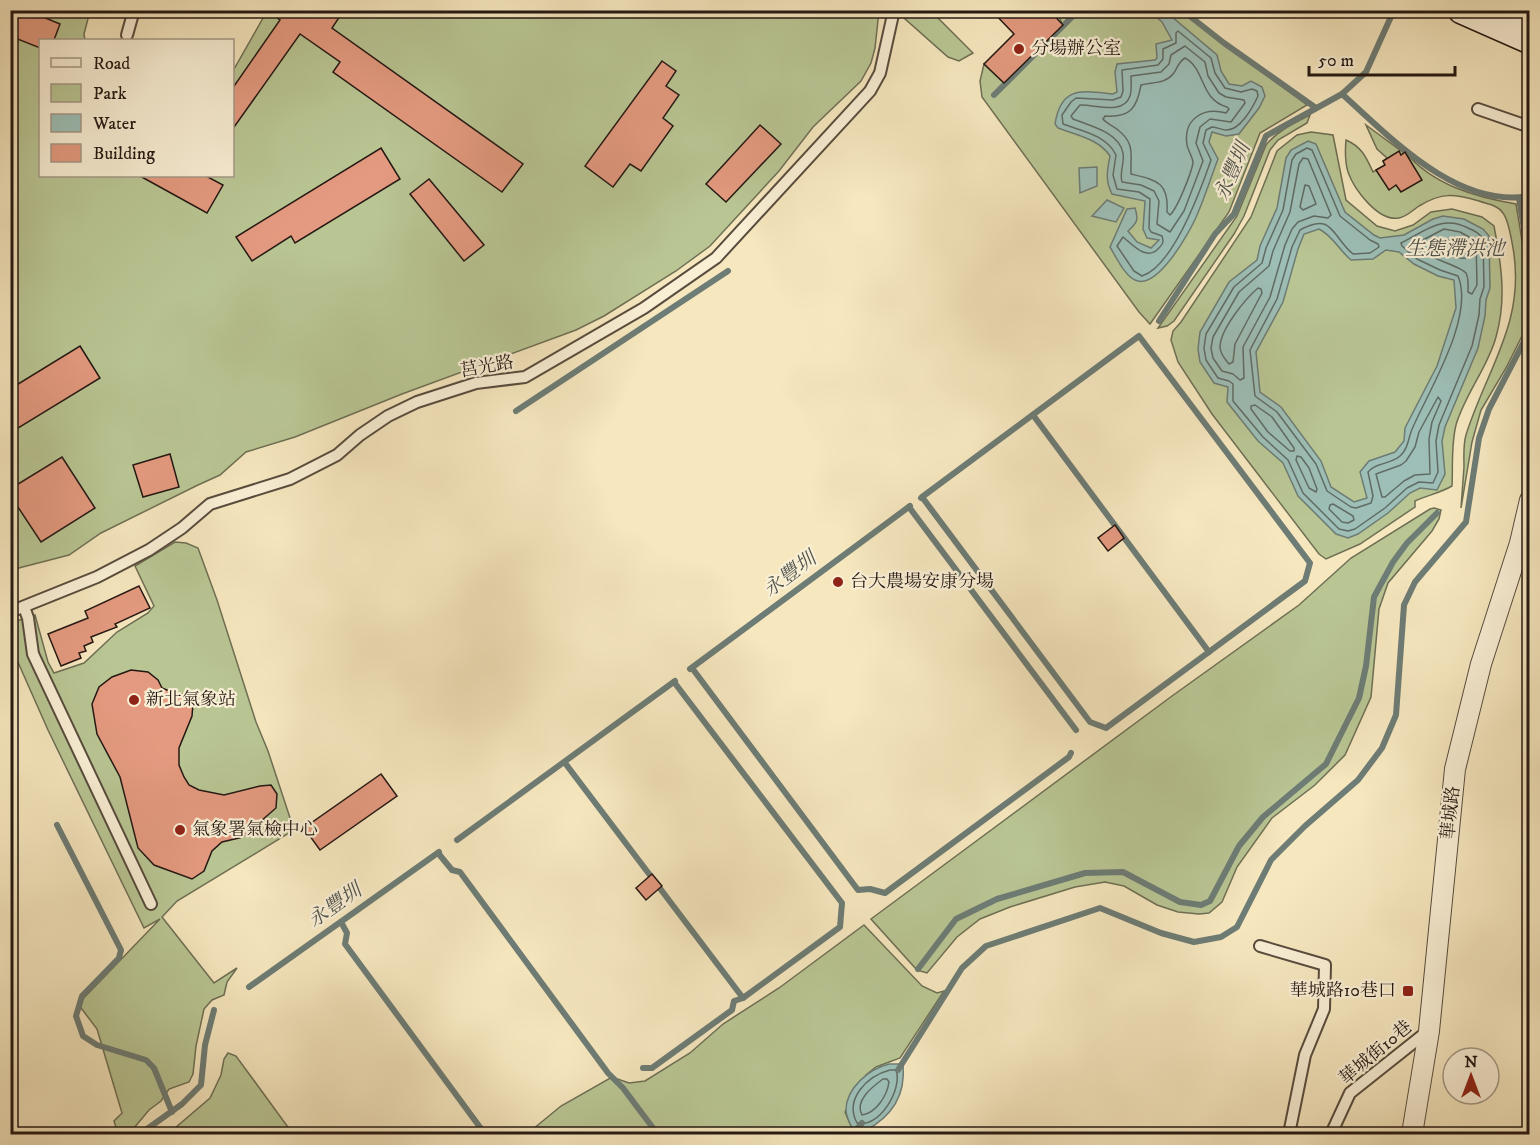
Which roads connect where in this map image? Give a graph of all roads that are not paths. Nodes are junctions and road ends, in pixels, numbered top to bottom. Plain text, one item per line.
1 (134, 10) edge
2 (894, 10) edge
3 (1462, 10) edge
4 (1519, 10) edge
5 (1530, 15) edge
6 (127, 34) dead end
7 (1530, 40) edge
8 (1478, 109) dead end
9 (1530, 127) edge
10 (1530, 500) edge
11 (24, 607) junction
12 (10, 612) edge
13 (150, 904) dead end
14 (1260, 946) dead end
15 (1429, 1031) junction
16 (1293, 1134) edge
17 (1331, 1134) edge
18 (1412, 1134) edge

1 - 6 lane
2 - 11 lane, 莒光路
3 - 7 main road
4 - 5 main road
8 - 9 lane
10 - 15 street, 華城路
11 - 12 lane, 莒光路
11 - 13 lane
14 - 16 lane
15 - 17 lane, 華城街10巷
15 - 18 street, 華城路

